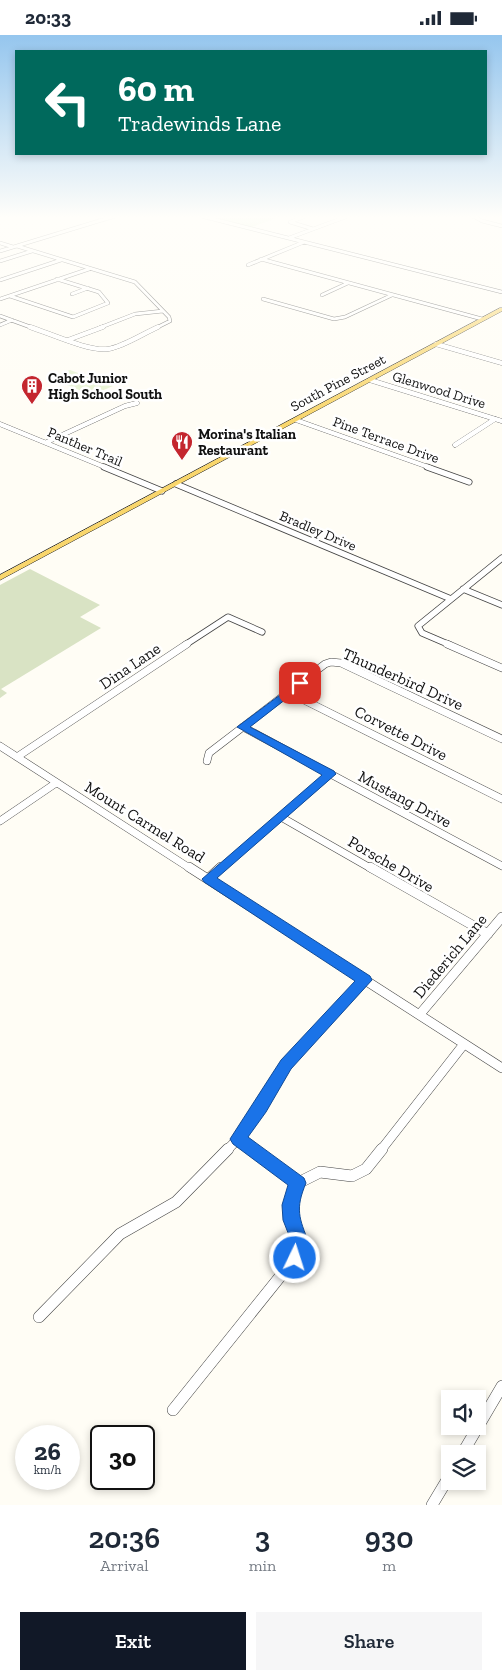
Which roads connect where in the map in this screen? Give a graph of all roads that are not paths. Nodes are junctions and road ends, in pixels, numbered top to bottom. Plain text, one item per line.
1 (42, 285) edge
2 (74, 285) edge
3 (138, 285) edge
4 (345, 285) edge
5 (354, 285) edge
6 (473, 285) edge
7 (88, 289) junction
8 (502, 292) edge
9 (72, 294) dead end
10 (322, 295) dead end
11 (392, 295) junction
12 (10, 296) junction
13 (0, 299) edge
14 (263, 299) dead end
15 (502, 309) edge
16 (164, 311) junction
17 (0, 316) edge
18 (482, 319) junction
19 (12, 321) junction
20 (0, 325) edge
21 (68, 340) junction
22 (436, 344) junction
23 (501, 361) edge
24 (370, 380) junction
25 (137, 403) dead end
26 (296, 419) junction
27 (495, 419) junction
28 (502, 421) edge
29 (0, 424) edge
30 (46, 442) junction
31 (455, 445) dead end
32 (469, 482) dead end
33 (176, 483) junction
34 (162, 491) junction
35 (502, 558) edge
36 (0, 578) edge
37 (464, 589) junction
38 (451, 599) junction
39 (502, 605) edge
40 (262, 632) dead end
41 (502, 668) edge
42 (288, 692) junction
43 (243, 727) junction
44 (502, 739) edge
45 (0, 746) edge
46 (17, 757) junction
47 (207, 761) dead end
48 (330, 774) junction
49 (56, 783) junction
50 (502, 799) edge
51 (281, 817) junction
52 (0, 821) edge
53 (502, 866) edge
54 (208, 879) junction
55 (502, 917) edge
56 (488, 934) junction
57 (365, 980) junction
58 (420, 1014) junction
59 (464, 1044) junction
60 (502, 1068) edge
61 (238, 1139) junction
62 (298, 1183) junction
63 (39, 1317) dead end
64 (502, 1386) edge
65 (173, 1410) dead end
66 (467, 1445) edge
67 (441, 1490) edge
68 (432, 1505) edge

1 - 12 street
2 - 7 street
3 - 16 street
4 - 10 street
5 - 11 street
6 - 8 street
7 - 9 street
7 - 12 street
11 - 14 street
11 - 18 street
12 - 13 street
15 - 18 main road, South Pine Street
16 - 21 street
16 - 21 street
17 - 19 street
18 - 22 main road, South Pine Street
19 - 20 street
19 - 21 street
22 - 23 street
22 - 24 main road, South Pine Street
24 - 26 main road, South Pine Street
24 - 27 street, Glenwood Drive
25 - 30 street
26 - 32 street, Pine Terrace Drive
26 - 33 main road, South Pine Street
27 - 28 street, Glenwood Drive
27 - 31 street
29 - 30 street, Panther Trail
30 - 34 street, Panther Trail
33 - 34 main road, South Pine Street
33 - 38 street, Bradley Drive
34 - 36 main road, South Pine Street
35 - 37 street
37 - 38 street
37 - 39 street
38 - 41 street
40 - 46 street, Dina Lane
42 - 43 street, Thunderbird Drive
42 - 44 street, Thunderbird Drive
42 - 50 street, Corvette Drive
43 - 47 street, Thunderbird Drive
43 - 48 street, Mustang Drive
45 - 46 street, Mount Carmel Road
46 - 49 street, Mount Carmel Road
48 - 51 street
48 - 53 street, Mustang Drive
49 - 52 street
49 - 54 street, Mount Carmel Road
51 - 54 street
51 - 56 street, Porsche Drive
54 - 57 street, Mount Carmel Road
55 - 56 street, Diederich Lane
56 - 58 street, Diederich Lane
57 - 58 street, Mount Carmel Road
57 - 61 street
58 - 59 street, Mount Carmel Road
59 - 60 street, Mount Carmel Road
59 - 62 street
61 - 62 street
61 - 63 street
62 - 65 street
64 - 66 street
67 - 68 street

